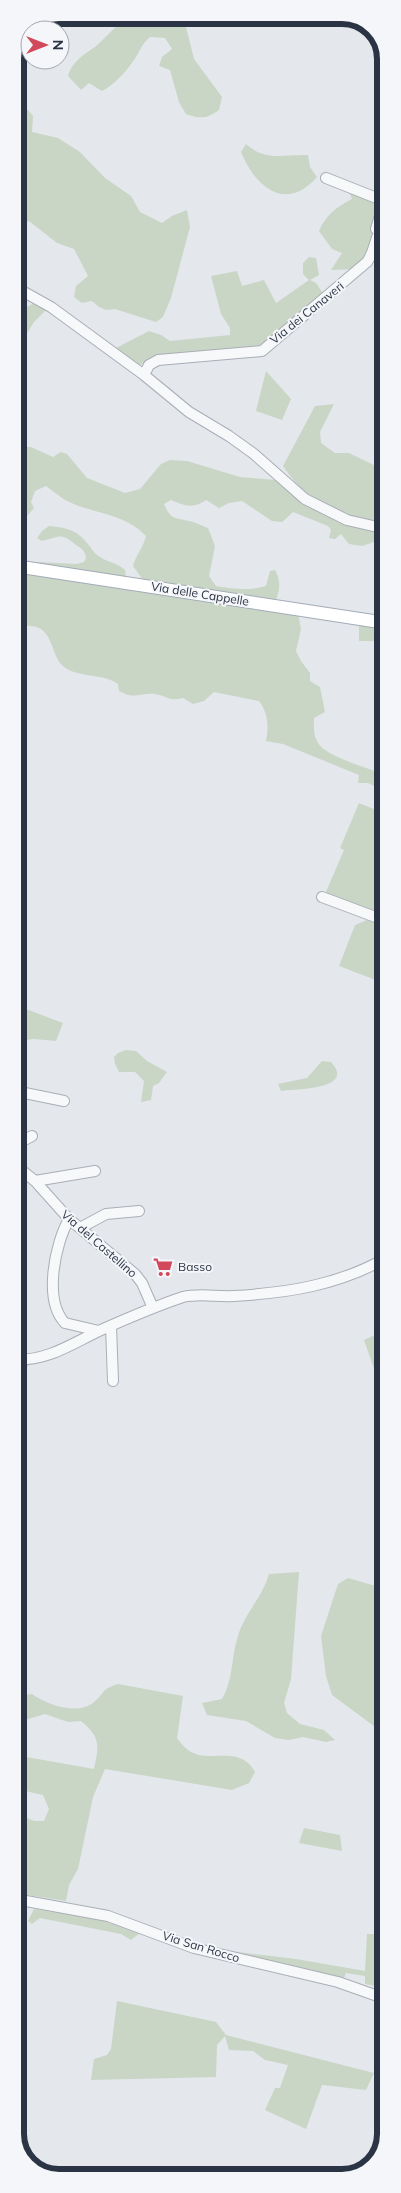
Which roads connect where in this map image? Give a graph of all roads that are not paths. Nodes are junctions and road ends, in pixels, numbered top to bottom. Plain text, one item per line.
1 (326, 178) dead end
2 (377, 199) edge
3 (377, 226) edge
4 (377, 233) joint
5 (24, 292) edge
6 (144, 375) junction
7 (377, 528) edge
8 (24, 567) edge
9 (377, 622) edge
10 (322, 897) dead end
11 (377, 918) edge
12 (24, 1093) edge
13 (64, 1101) dead end
14 (32, 1136) dead end
15 (24, 1140) edge
16 (95, 1171) dead end
17 (24, 1172) edge
18 (35, 1181) junction
19 (139, 1211) dead end
20 (69, 1219) junction
21 (80, 1228) junction
22 (377, 1263) edge
23 (154, 1308) junction
24 (111, 1326) junction
25 (99, 1331) junction
26 (24, 1359) edge
27 (113, 1381) dead end
28 (24, 1901) edge
29 (377, 1996) edge

1 - 2 street
3 - 4 street
4 - 6 street, Via dei Canaveri
5 - 6 street
6 - 7 street
8 - 9 main road, Via delle Cappelle
10 - 11 street
12 - 13 street
14 - 15 street
16 - 18 street
17 - 18 street, Via del Castellino
18 - 20 street, Via del Castellino
19 - 21 street
20 - 21 street, Via del Castellino
20 - 25 street
21 - 23 street, Via del Castellino
22 - 23 street
23 - 24 street
24 - 25 street
24 - 27 street
25 - 26 street
28 - 29 street, Via San Rocco

